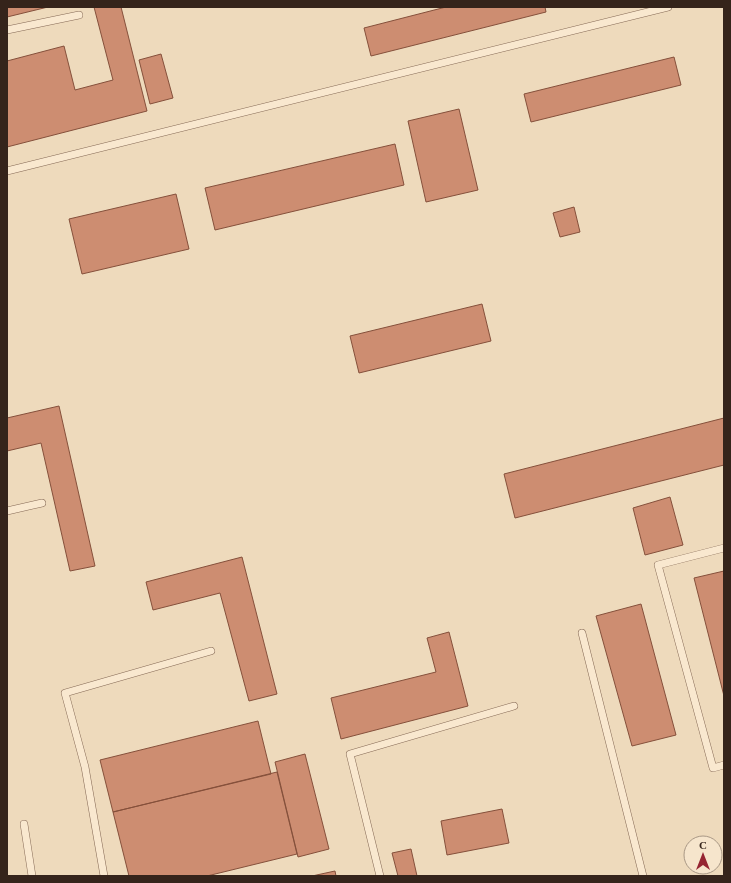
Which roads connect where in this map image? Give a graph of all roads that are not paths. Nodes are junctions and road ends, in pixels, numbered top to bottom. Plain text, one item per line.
1 (668, 7) edge
2 (80, 15) dead end
3 (7, 30) edge
4 (7, 171) edge
5 (42, 503) dead end
6 (7, 512) edge
7 (724, 548) edge
8 (582, 633) dead end
9 (211, 651) dead end
10 (514, 706) dead end
11 (724, 765) edge
12 (24, 824) dead end
13 (32, 876) edge
14 (104, 876) edge
15 (380, 876) edge
16 (643, 876) edge

1 - 4 lane
2 - 3 lane
5 - 6 lane
7 - 11 lane
8 - 16 lane
9 - 14 lane
10 - 15 lane
12 - 13 lane

